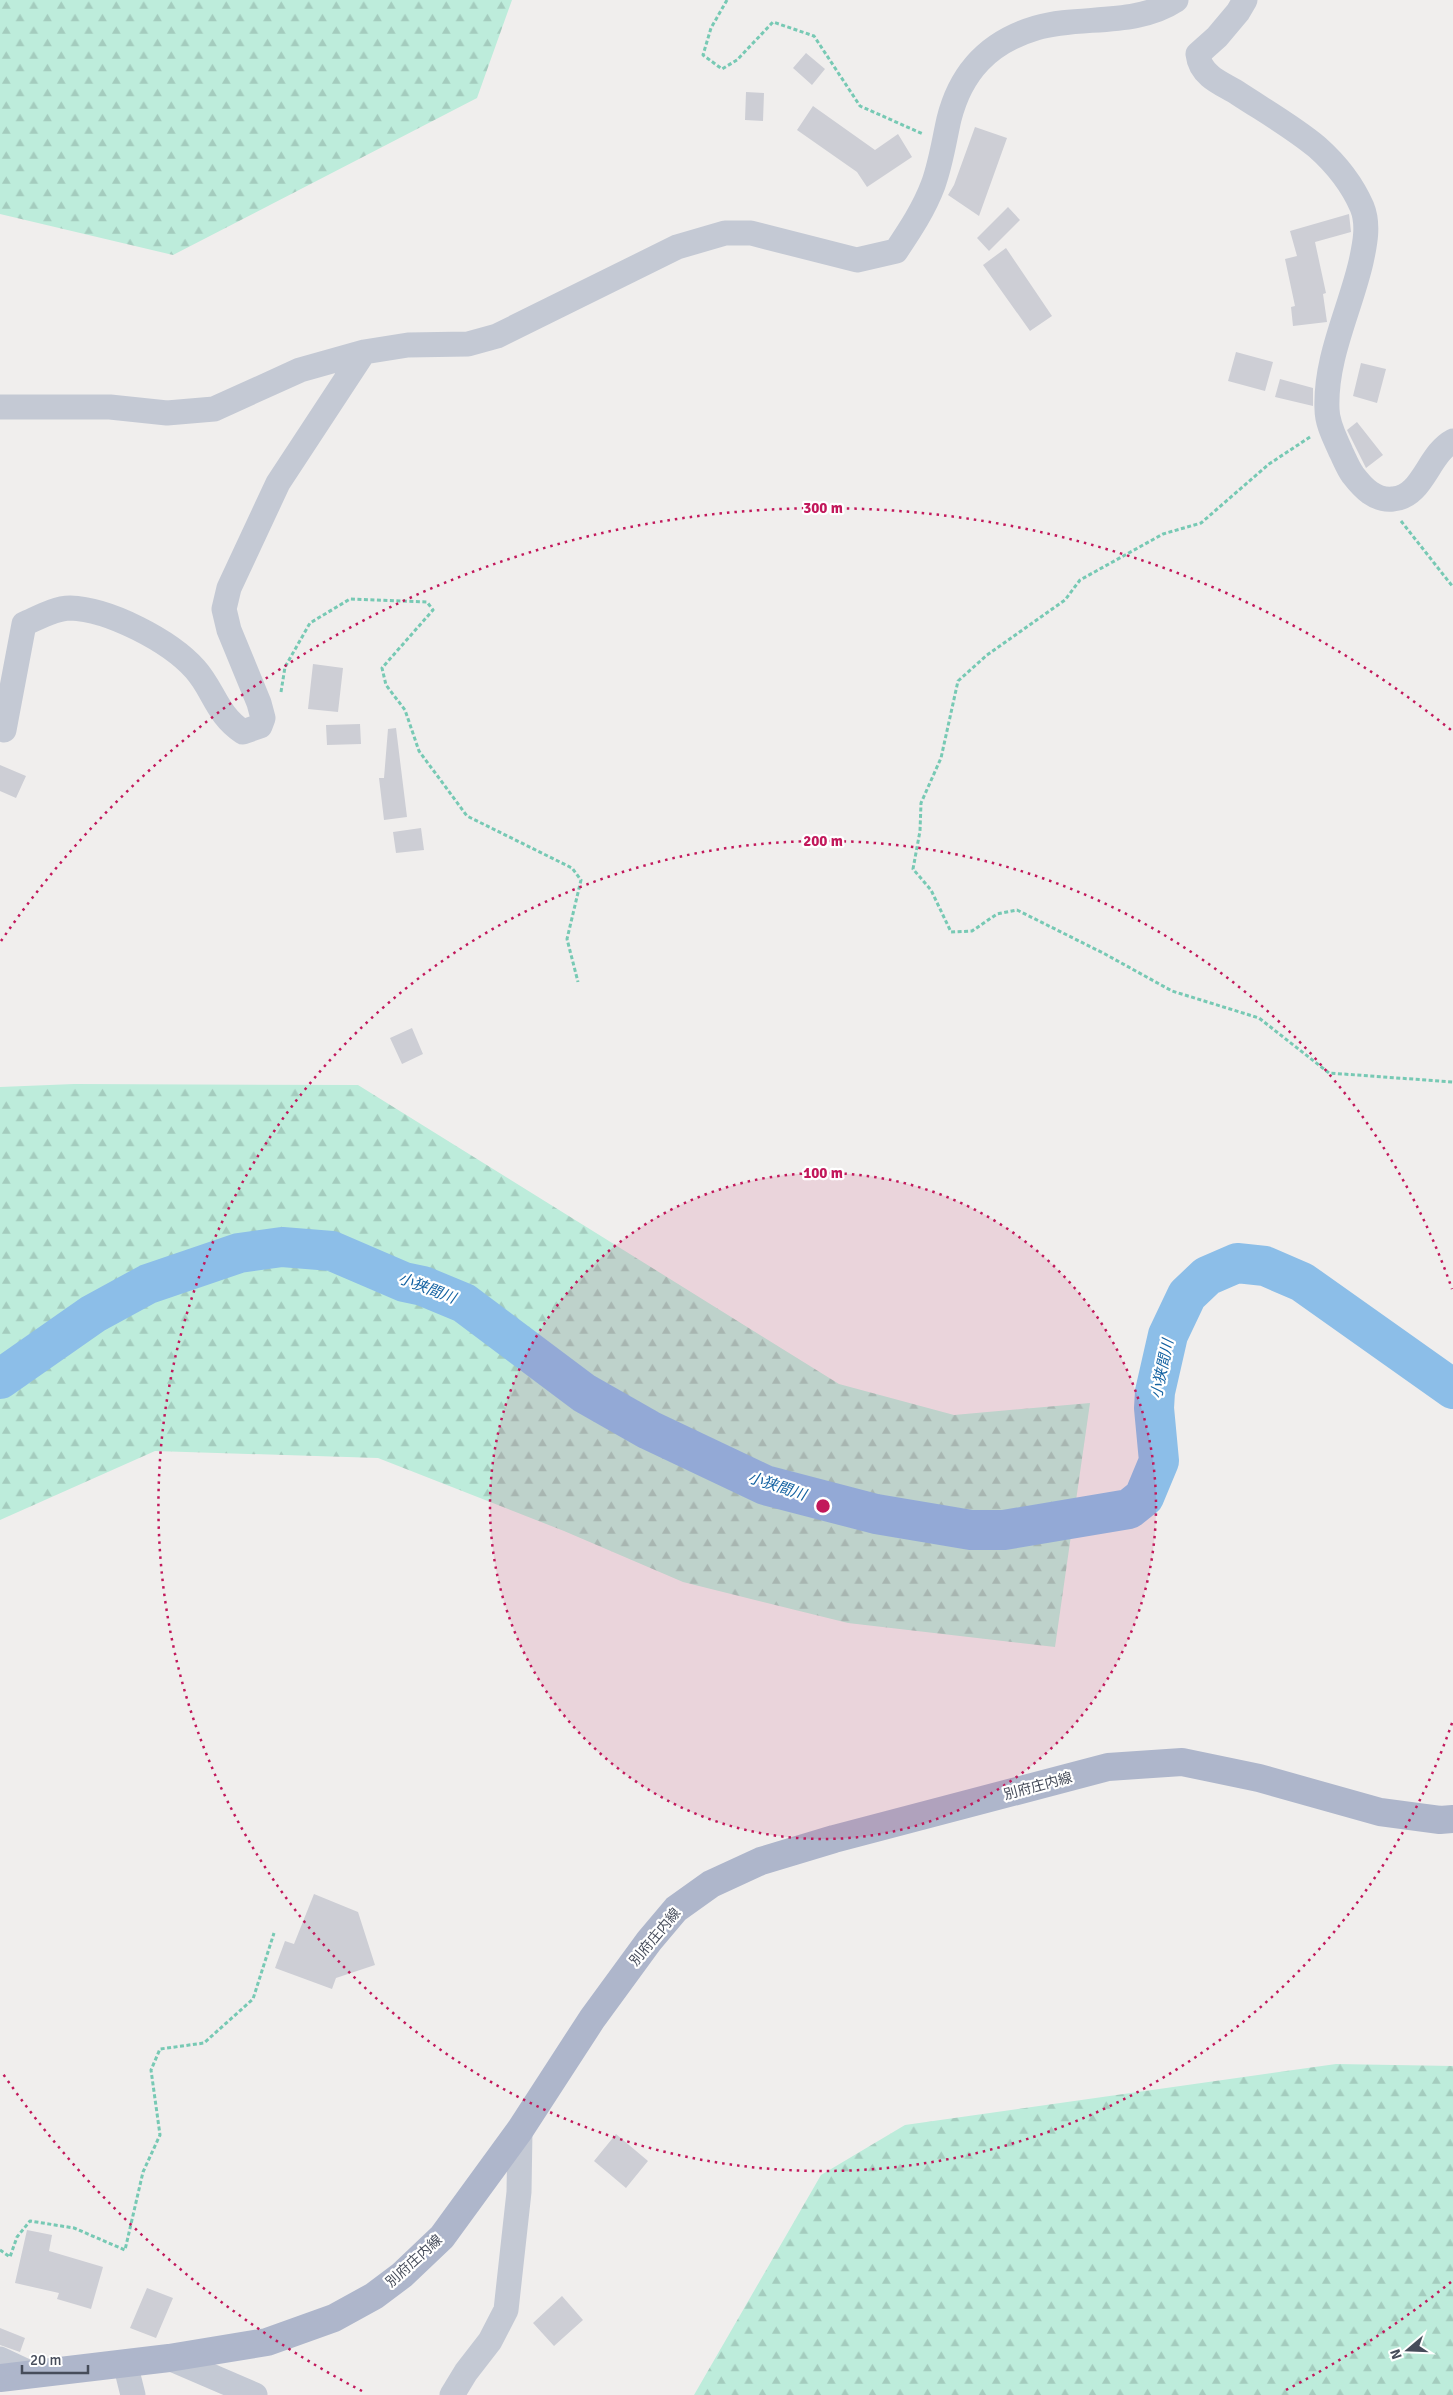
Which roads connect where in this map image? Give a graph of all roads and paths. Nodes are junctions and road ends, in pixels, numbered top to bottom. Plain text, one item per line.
1 (727, 0) edge
2 (1176, 0) edge
3 (1245, 0) edge
4 (944, 143) junction
5 (364, 352) junction
6 (0, 407) edge
7 (1330, 424) junction
8 (1453, 441) edge
9 (1394, 500) junction
10 (1453, 587) edge
11 (263, 718) junction
12 (4, 730) dead end
13 (578, 982) dead end
14 (1453, 1082) edge
15 (1453, 1819) edge
16 (274, 1933) dead end
17 (520, 2130) junction
18 (0, 2250) edge
19 (169, 2358) junction
20 (0, 2359) edge
21 (125, 2363) junction
22 (32, 2374) junction
23 (0, 2378) edge
24 (133, 2395) edge
25 (255, 2395) edge
26 (452, 2395) edge

1 - 4 path
2 - 4 street
3 - 7 street
4 - 5 street
5 - 6 street
5 - 11 street
7 - 9 street
7 - 14 path
8 - 9 street
9 - 10 path
11 - 12 street
11 - 13 path
15 - 17 main road, 別府庄内線
16 - 18 path
17 - 19 main road, 別府庄内線
17 - 26 street
19 - 21 main road, 別府庄内線
19 - 25 street
20 - 22 street
21 - 22 main road, 別府庄内線
21 - 24 street
22 - 23 main road, 別府庄内線

